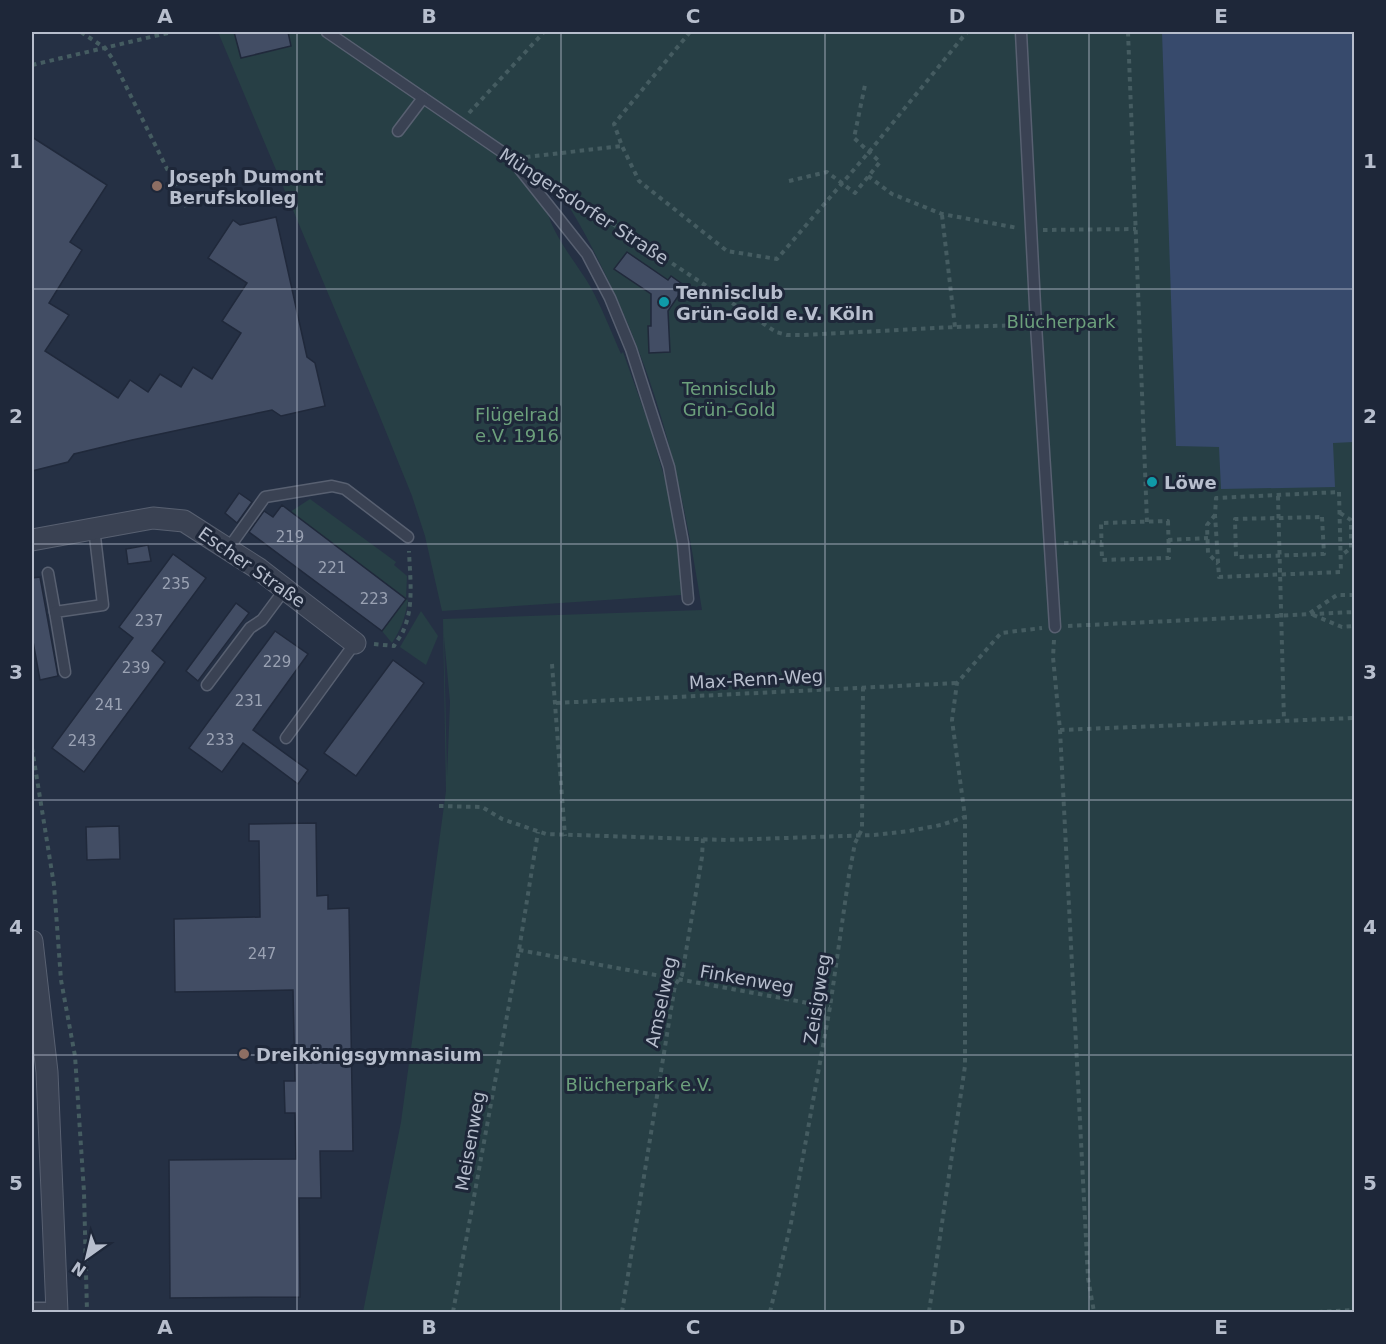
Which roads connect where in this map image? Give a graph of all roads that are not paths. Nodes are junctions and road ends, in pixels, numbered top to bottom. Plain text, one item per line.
1 (327, 32) edge
2 (1021, 32) edge
3 (423, 98) junction
4 (398, 131) dead end
5 (94, 528) junction
6 (408, 537) road end
7 (32, 540) edge
8 (228, 549) junction
9 (48, 573) dead end
10 (285, 589) junction
11 (688, 599) dead end
12 (55, 612) junction
13 (1055, 627) road end
14 (355, 643) joint
15 (65, 672) dead end
16 (207, 685) dead end
17 (286, 738) dead end
18 (32, 941) edge
19 (32, 1308) edge
20 (57, 1310) edge

1 - 3 lane, Müngersdorfer Straße
2 - 13 lane
3 - 4 lane
3 - 11 lane, Müngersdorfer Straße
5 - 7 street, Escher Straße
5 - 8 street, Escher Straße
5 - 12 lane
6 - 8 lane
8 - 10 street, Escher Straße
9 - 12 lane
10 - 14 street, Escher Straße
10 - 16 lane
12 - 15 lane
14 - 17 lane
18 - 20 street
19 - 20 lane

